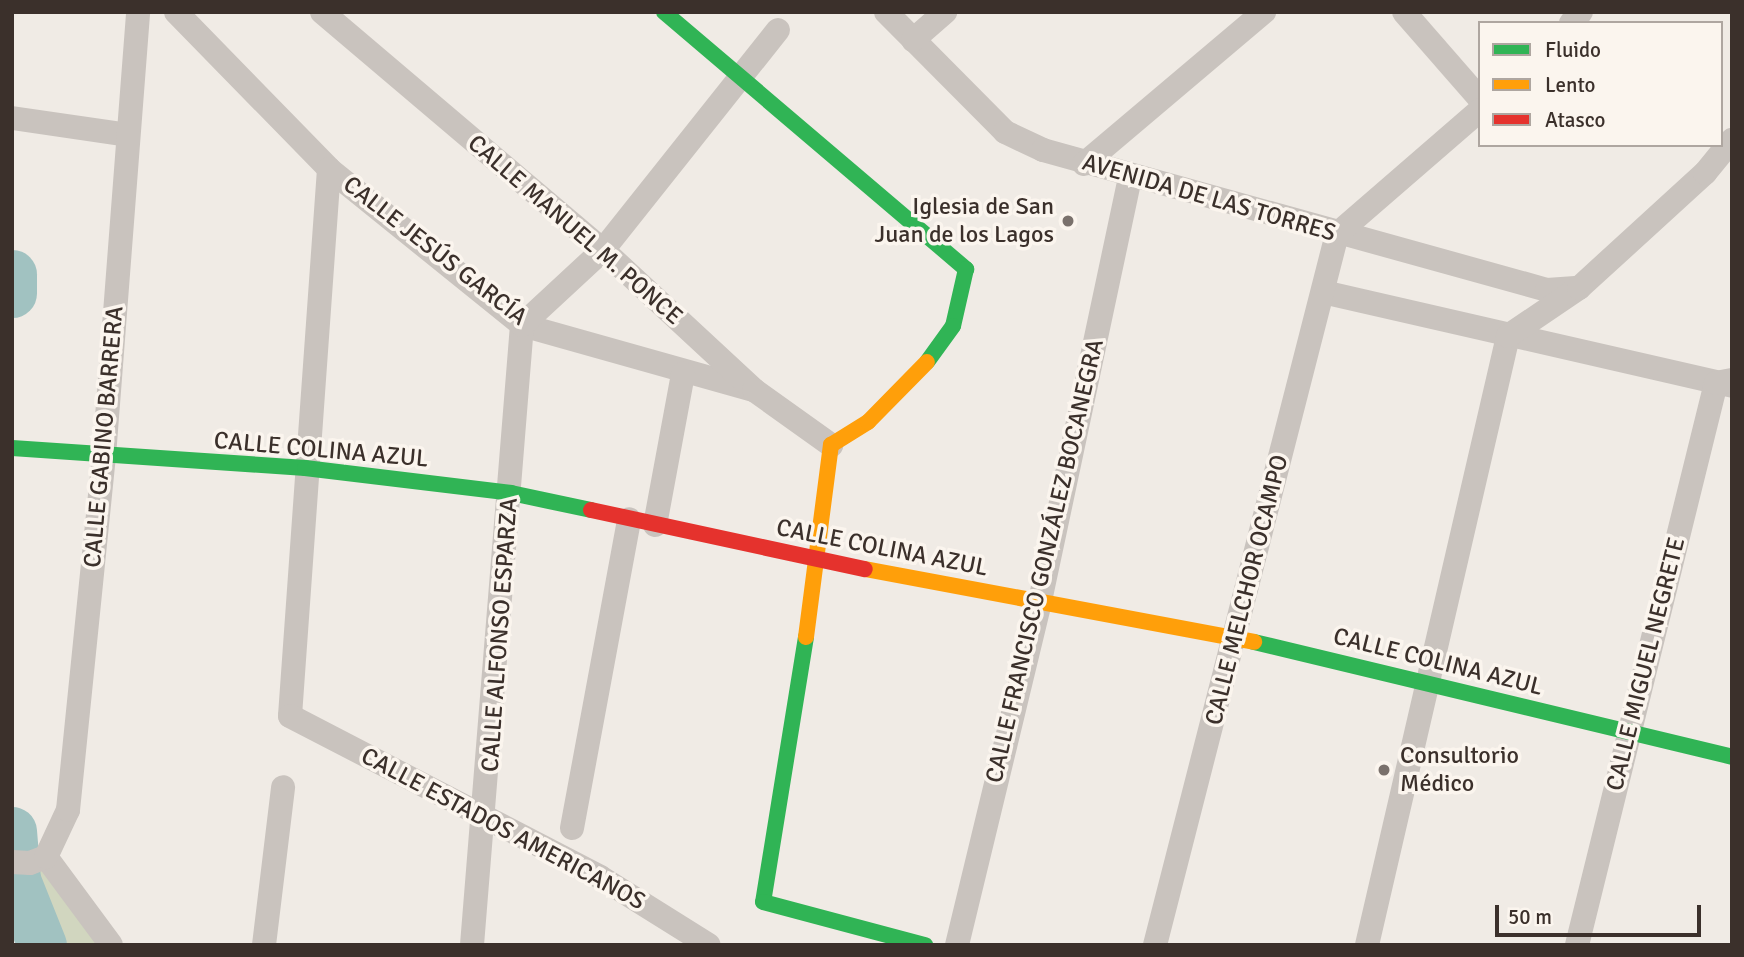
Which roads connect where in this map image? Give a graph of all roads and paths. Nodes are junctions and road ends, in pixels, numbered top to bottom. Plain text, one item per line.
1 (321, 12) edge
2 (664, 12) edge
3 (886, 12) edge
4 (945, 12) edge
5 (1264, 12) edge
6 (1404, 12) edge
7 (137, 13) edge
8 (182, 14) edge
9 (778, 30) dead end
10 (913, 40) junction
11 (737, 76) junction
12 (1478, 97) edge
13 (1478, 112) edge
14 (12, 117) edge
15 (128, 135) junction
16 (1732, 140) edge
17 (1084, 164) junction
18 (329, 169) junction
19 (1130, 176) junction
20 (1337, 234) junction
21 (603, 250) junction
22 (1579, 288) junction
23 (1323, 292) junction
24 (522, 325) junction
25 (1508, 336) junction
26 (683, 374) junction
27 (1726, 383) edge
28 (754, 390) junction
29 (831, 446) junction
30 (12, 448) edge
31 (104, 456) junction
32 (305, 468) junction
33 (511, 494) junction
34 (629, 519) junction
35 (655, 525) junction
36 (818, 560) junction
37 (1040, 601) junction
38 (1235, 637) junction
39 (1430, 681) junction
40 (1628, 735) junction
41 (1732, 757) edge
42 (283, 787) dead end
43 (485, 820) junction
44 (572, 828) dead end
45 (30, 861) edge
46 (688, 937) edge
47 (111, 945) edge
48 (264, 945) edge
49 (472, 945) edge
50 (709, 945) edge
51 (925, 945) edge
52 (957, 945) edge
53 (1155, 945) edge
54 (1367, 945) edge
55 (1577, 945) edge

1 - 21 street, CALLE MANUEL M. PONCE
2 - 11 street
3 - 10 street, AVENIDA DE LAS TORRES
4 - 10 street
5 - 17 street
6 - 12 street
7 - 15 street, CALLE GABINO BARRERA
8 - 18 street, CALLE JESÚS GARCÍA
9 - 11 street
10 - 17 street, AVENIDA DE LAS TORRES
11 - 21 street
11 - 29 street
13 - 20 street
14 - 15 street
15 - 31 street, CALLE GABINO BARRERA
16 - 22 street
17 - 19 street, AVENIDA DE LAS TORRES
18 - 24 street, CALLE JESÚS GARCÍA
18 - 32 street
19 - 20 street, AVENIDA DE LAS TORRES
19 - 37 street, CALLE FRANCISCO GONZÁLEZ BOCANEGRA
20 - 22 street, AVENIDA DE LAS TORRES
20 - 23 street, CALLE MELCHOR OCAMPO
21 - 24 street
21 - 28 street, CALLE MANUEL M. PONCE
22 - 25 street
23 - 25 street
23 - 38 street, CALLE MELCHOR OCAMPO
24 - 26 street, CALLE JESÚS GARCÍA
24 - 33 street, CALLE ALFONSO ESPARZA
25 - 27 street
25 - 39 street
26 - 28 street, CALLE JESÚS GARCÍA
26 - 35 street
27 - 40 street, CALLE MIGUEL NEGRETE
28 - 29 street, CALLE MANUEL M. PONCE
29 - 36 street
30 - 31 street, CALLE COLINA AZUL
31 - 32 street, CALLE COLINA AZUL
31 - 45 street, CALLE GABINO BARRERA
32 - 33 street, CALLE COLINA AZUL
32 - 43 street, CALLE ESTADOS AMERICANOS
33 - 34 street, CALLE COLINA AZUL
33 - 43 street, CALLE ALFONSO ESPARZA
34 - 35 street, CALLE COLINA AZUL
34 - 44 street
35 - 36 street, CALLE COLINA AZUL
36 - 37 street, CALLE COLINA AZUL
36 - 51 street
37 - 38 street, CALLE COLINA AZUL
37 - 52 street, CALLE FRANCISCO GONZÁLEZ BOCANEGRA
38 - 39 street, CALLE COLINA AZUL
38 - 53 street, CALLE MELCHOR OCAMPO
39 - 40 street, CALLE COLINA AZUL
39 - 54 street
40 - 41 street, CALLE COLINA AZUL
40 - 55 street, CALLE MIGUEL NEGRETE
42 - 48 street
43 - 46 street, CALLE ESTADOS AMERICANOS
43 - 49 street, CALLE ALFONSO ESPARZA
45 - 47 street
46 - 50 street, CALLE ESTADOS AMERICANOS

